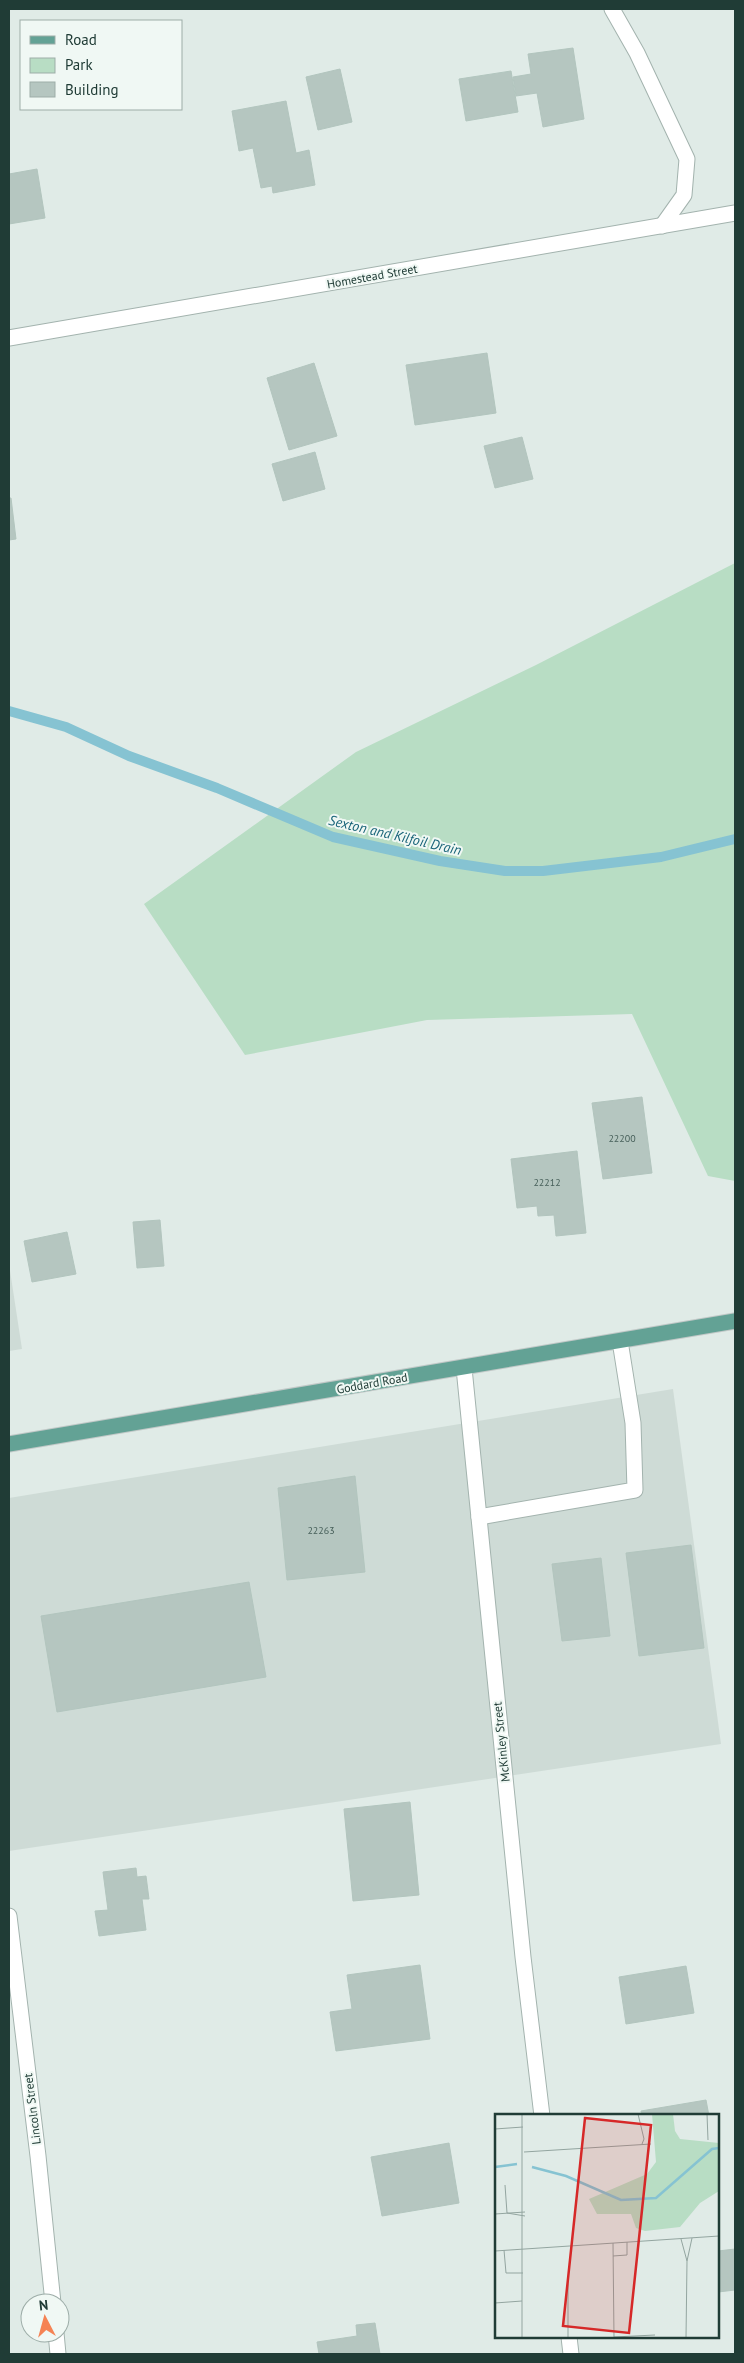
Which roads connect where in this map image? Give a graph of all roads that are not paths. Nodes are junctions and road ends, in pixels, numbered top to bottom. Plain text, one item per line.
1 (612, 9) edge
2 (735, 213) edge
3 (662, 226) junction
4 (9, 338) edge
5 (735, 1321) edge
6 (620, 1341) junction
7 (464, 1368) junction
8 (9, 1444) edge
9 (479, 1517) junction
10 (9, 1916) edge
11 (542, 2114) edge
12 (52, 2293) edge
13 (569, 2338) edge
14 (571, 2354) edge

1 - 3 street
2 - 3 street, Homestead Street
3 - 4 street, Homestead Street
5 - 6 main road, Goddard Road
6 - 7 main road, Goddard Road
6 - 9 street
7 - 8 main road, Goddard Road
7 - 9 street, McKinley Street
9 - 11 street, McKinley Street
10 - 12 street, Lincoln Street
13 - 14 street

